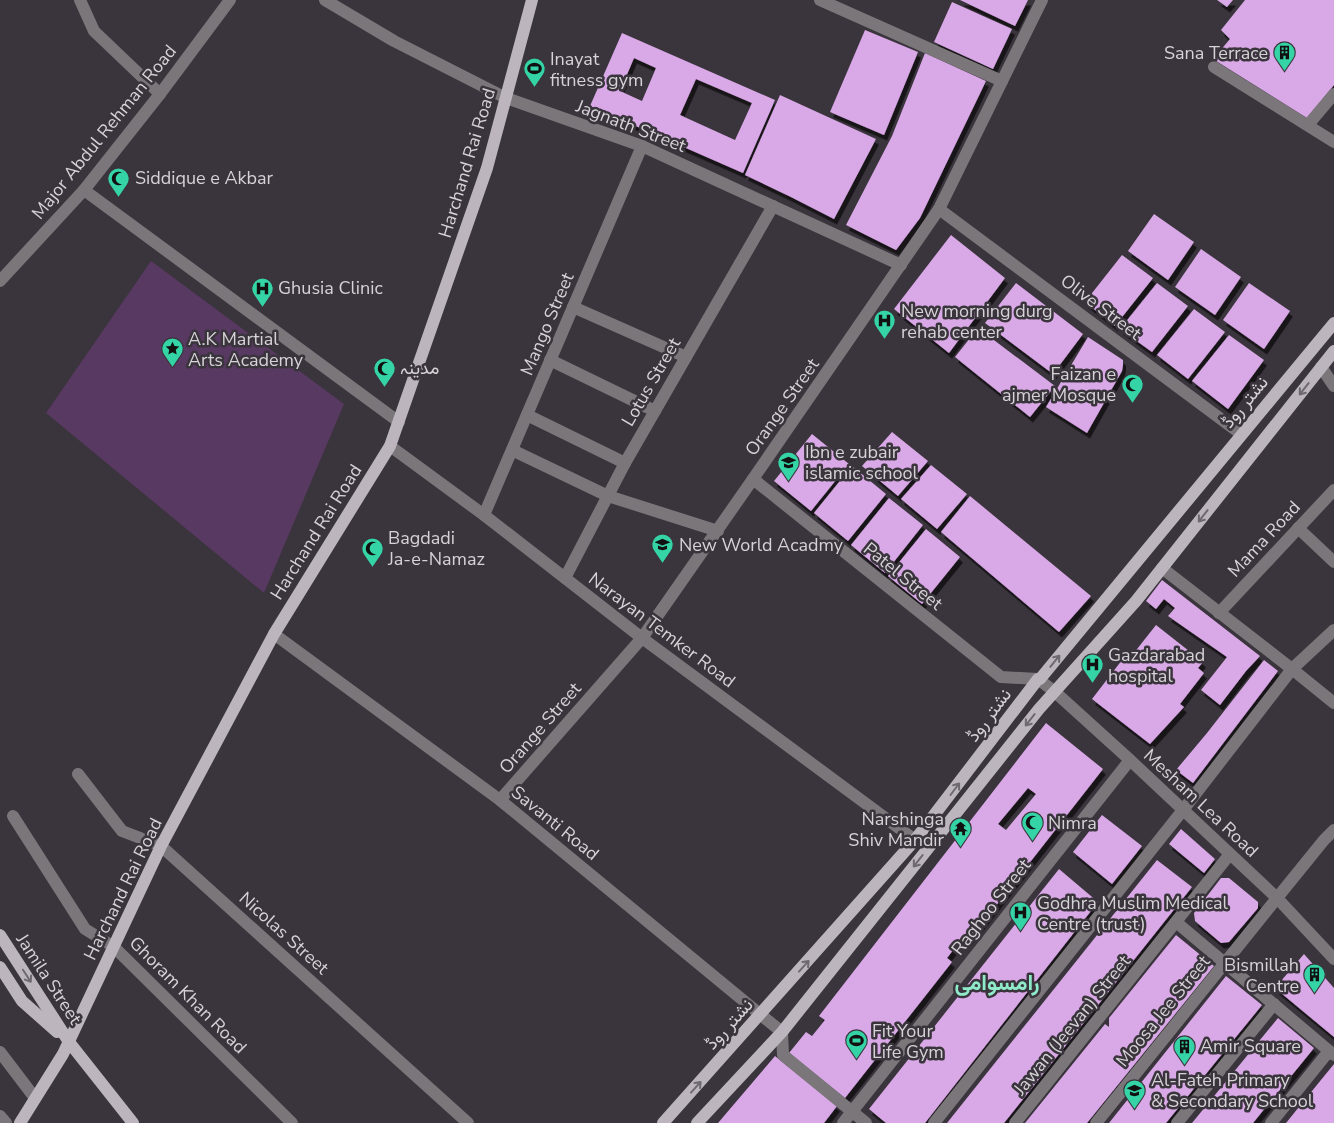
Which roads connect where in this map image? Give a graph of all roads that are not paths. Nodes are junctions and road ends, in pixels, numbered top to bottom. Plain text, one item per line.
1 (80, 0) edge
2 (230, 0) edge
3 (325, 0) edge
4 (532, 0) edge
5 (820, 0) edge
6 (1042, 0) edge
7 (1214, 67) dead end
8 (1002, 81) junction
9 (160, 94) junction
10 (1334, 94) edge
11 (506, 98) junction
12 (1308, 126) junction
13 (1334, 142) edge
14 (642, 146) junction
15 (84, 190) junction
16 (773, 206) junction
17 (939, 209) junction
18 (901, 265) junction
19 (0, 281) edge
20 (573, 307) junction
21 (1334, 322) edge
22 (1334, 351) edge
23 (686, 357) junction
24 (550, 360) junction
25 (1321, 367) junction
26 (1334, 386) edge
27 (655, 411) junction
28 (527, 415) junction
29 (399, 422) junction
30 (1241, 434) junction
31 (390, 446) junction
32 (512, 450) junction
33 (625, 463) junction
34 (754, 479) junction
35 (1334, 490) edge
36 (608, 496) junction
37 (484, 515) junction
38 (1298, 528) junction
39 (718, 530) junction
40 (1334, 562) edge
41 (1162, 568) junction
42 (565, 578) junction
43 (1219, 612) junction
44 (1334, 630) edge
45 (274, 634) junction
46 (642, 638) junction
47 (1292, 669) junction
48 (1038, 679) junction
49 (1055, 692) junction
50 (1334, 704) edge
51 (1130, 760) junction
52 (78, 774) dead end
53 (500, 800) junction
54 (1183, 810) junction
55 (13, 816) dead end
56 (1334, 830) edge
57 (915, 840) junction
58 (161, 846) junction
59 (1230, 854) junction
60 (1277, 898) junction
61 (1176, 922) junction
62 (0, 935) edge
63 (114, 946) junction
64 (1334, 959) edge
65 (1224, 963) junction
66 (1, 970) edge
67 (1274, 1004) junction
68 (761, 1015) junction
69 (782, 1032) junction
70 (69, 1042) junction
71 (0, 1052) edge
72 (1332, 1053) edge
73 (35, 1098) junction
74 (852, 1111) junction
75 (0, 1116) edge
76 (6, 1123) edge
77 (20, 1123) edge
78 (133, 1123) edge
79 (292, 1123) edge
80 (468, 1123) edge
81 (663, 1123) edge
82 (697, 1123) edge
83 (843, 1123) edge
84 (866, 1123) edge
85 (934, 1123) edge
86 (1016, 1123) edge
87 (1096, 1123) edge
88 (1177, 1123) edge
89 (1271, 1123) edge

1 - 9 street
2 - 9 street, Major Abdul Rehman Road
3 - 11 street, Jagnath Street
4 - 11 main road, Harchand Rai Road
5 - 8 street
6 - 8 street, Orange Street
7 - 12 street
8 - 17 street, Orange Street
9 - 15 street, Major Abdul Rehman Road
10 - 12 street
11 - 14 street, Jagnath Street
11 - 29 main road, Harchand Rai Road
12 - 13 street
14 - 16 street, Jagnath Street
14 - 20 street, Mango Street
15 - 19 street, Major Abdul Rehman Road
15 - 29 street
16 - 18 street, Jagnath Street
16 - 23 street, Lotus Street
17 - 18 street, Orange Street
17 - 30 street, Olive Street
18 - 34 street, Orange Street
20 - 23 street
20 - 24 street, Mango Street
21 - 30 main road, نشتر روڈ
22 - 25 main road, نشتر روڈ
23 - 27 street, Lotus Street
24 - 27 street
24 - 28 street, Mango Street
25 - 26 street
25 -> 41 main road, نشتر روڈ
27 - 33 street, Lotus Street
28 - 32 street, Mango Street
28 - 33 street
29 - 31 main road, Harchand Rai Road
48 -> 30 main road, نشتر روڈ
31 - 37 street, Narayan Temker Road
31 - 45 main road, Harchand Rai Road
32 - 36 street
32 - 37 street, Mango Street
33 - 36 street, Lotus Street
34 - 39 street, Orange Street
34 - 48 street, Patel Street
35 - 38 street, Mama Road
36 - 39 street
36 - 42 street, Lotus Street
37 - 42 street, Narayan Temker Road
38 - 40 street
38 - 43 street, Mama Road
39 - 46 street, Orange Street
41 - 43 street
41 - 49 main road, نشتر روڈ
42 - 46 street, Narayan Temker Road
43 - 47 street
44 - 47 street
45 - 53 street, Savanti Road
45 - 58 main road, Harchand Rai Road
46 - 53 street, Orange Street
46 - 57 street, Narayan Temker Road
47 - 50 street
47 - 54 street
48 - 49 street, Mesham Lea Road
57 -> 48 main road, نشتر روڈ
49 - 51 street, Mesham Lea Road
49 -> 69 main road, نشتر روڈ
51 - 54 street, Mesham Lea Road
51 - 74 street, Raghoo Street
52 - 58 street, Nicolas Street
53 - 68 street, Savanti Road
54 - 59 street, Mesham Lea Road
54 - 85 street
55 - 63 street, Ghoram Khan Road
56 - 60 street, Moosa Jee Street
68 -> 57 main road, نشتر روڈ
58 - 63 main road, Harchand Rai Road
58 - 80 street, Nicolas Street
59 - 60 street, Mesham Lea Road
59 - 61 street, Jawan (Jeevan) Street
60 - 64 street, Mesham Lea Road
60 - 65 street, Moosa Jee Street
61 - 65 street
61 - 86 street, Jawan (Jeevan) Street
62 -> 70 main road, Jamila Street
63 - 70 main road, Harchand Rai Road
63 - 79 street, Ghoram Khan Road
65 - 67 street
65 - 87 street, Moosa Jee Street
66 - 70 main road, Jamila Street
67 - 72 street
67 - 88 street
68 - 69 street, Savanti Road
81 -> 68 main road, نشتر روڈ
69 - 74 street
69 - 82 main road, نشتر روڈ
70 - 73 main road, Harchand Rai Road
70 - 78 main road, Jamila Street
71 - 73 street
72 - 89 street
73 - 77 main road, Harchand Rai Road
74 - 83 street, Raghoo Street
74 - 84 street
75 - 76 street

